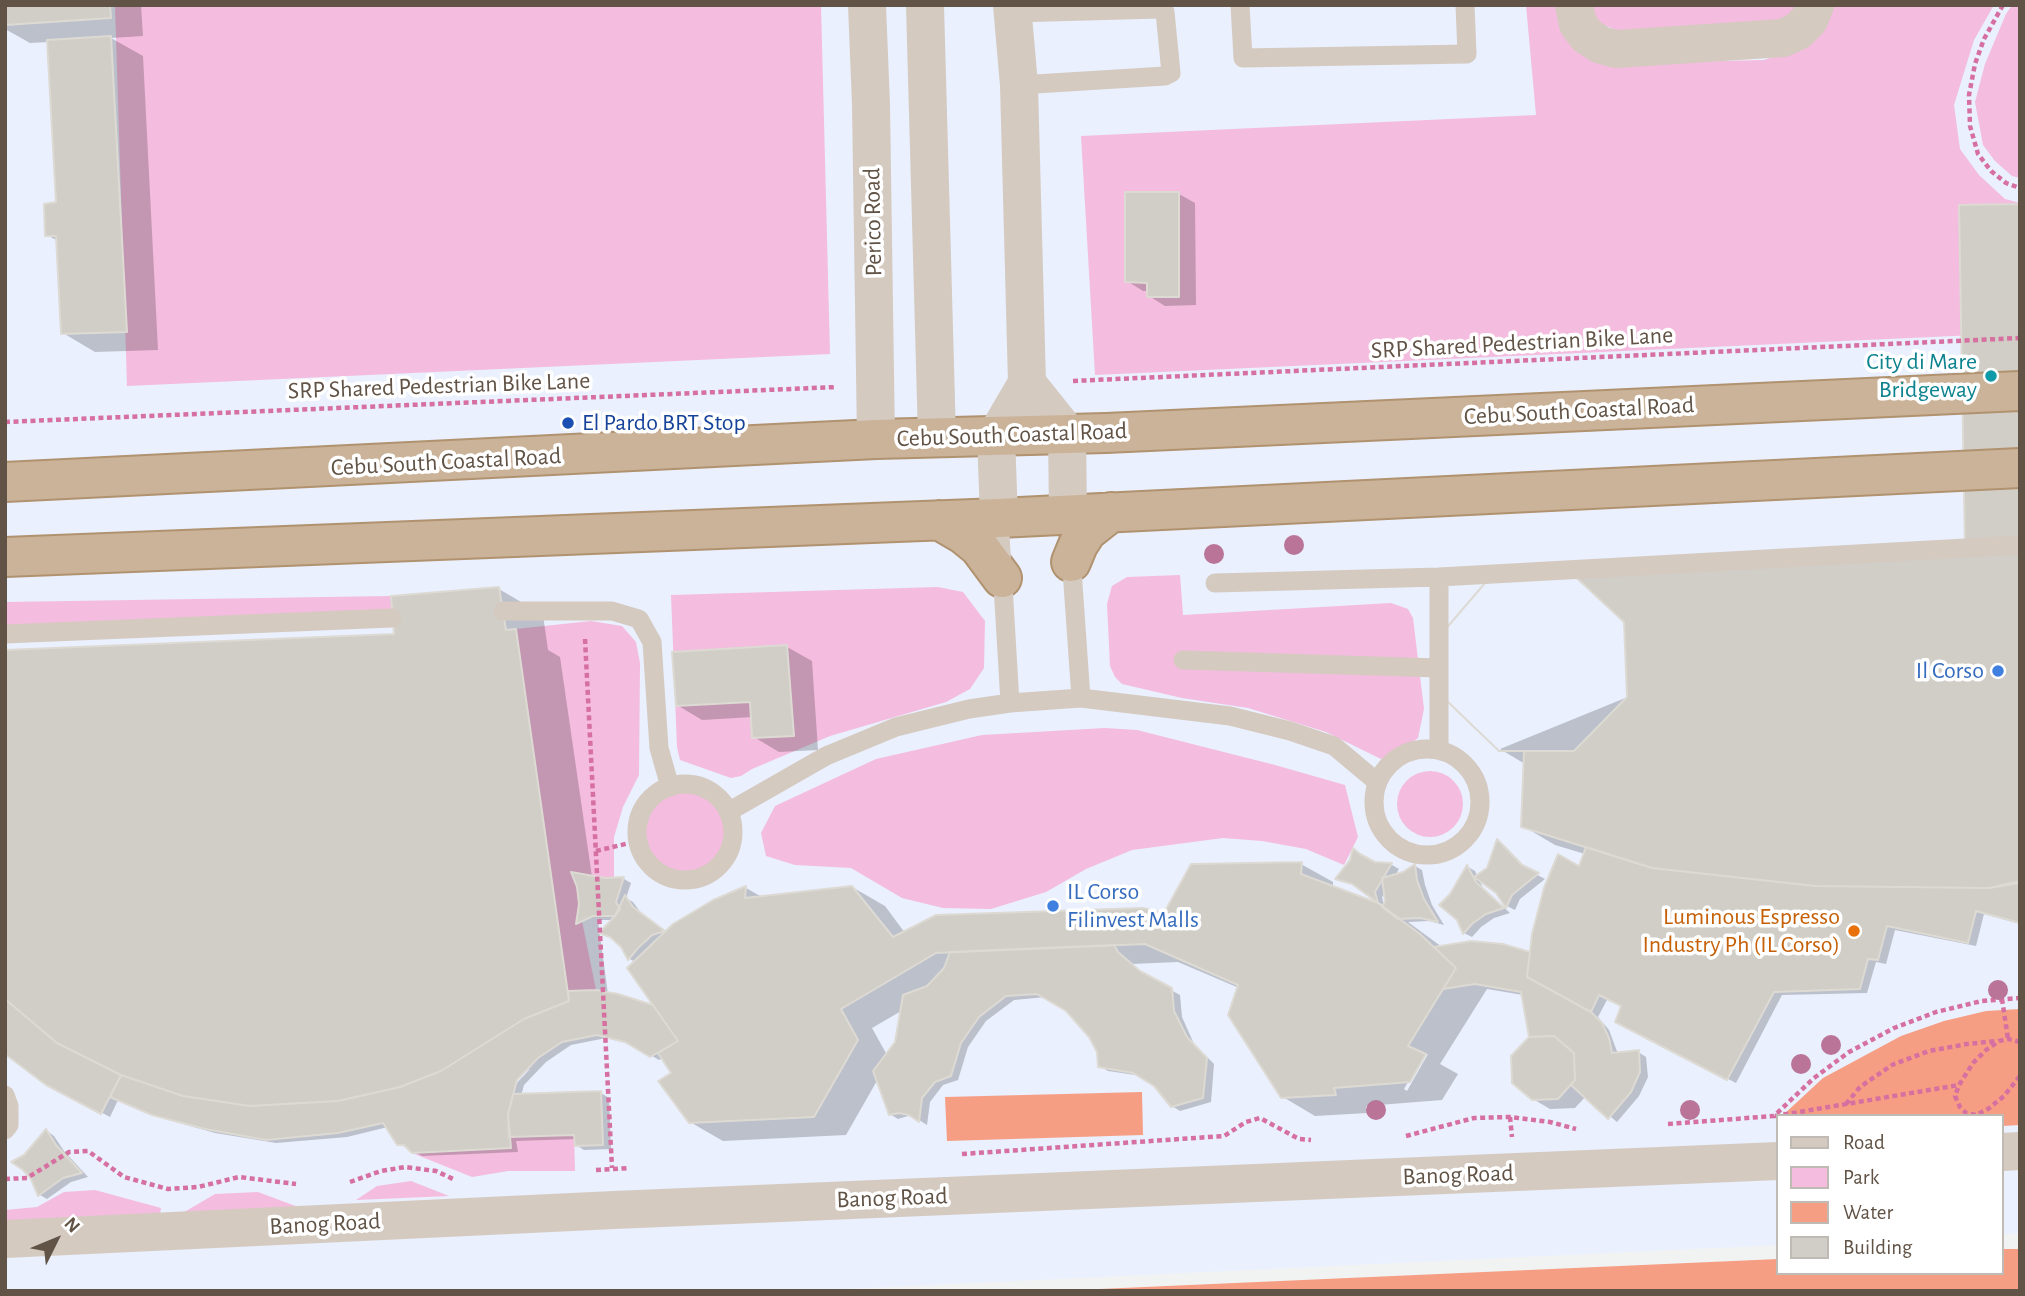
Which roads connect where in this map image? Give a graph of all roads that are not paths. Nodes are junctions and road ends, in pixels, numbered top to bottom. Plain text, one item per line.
1 (867, 5) edge
2 (925, 5) edge
3 (1240, 5) edge
4 (1465, 5) edge
5 (1574, 5) edge
6 (1815, 5) edge
7 (1160, 7) edge
8 (1013, 9) edge
9 (1018, 85) junction
10 (1027, 383) junction
11 (2020, 391) edge
12 (1067, 433) junction
13 (996, 436) junction
14 (937, 437) junction
15 (876, 439) junction
16 (2020, 468) edge
17 (5, 482) edge
18 (1111, 512) junction
19 (1068, 514) junction
20 (999, 517) junction
21 (939, 520) junction
22 (2020, 545) edge
23 (5, 557) edge
24 (1071, 562) junction
25 (1439, 577) junction
26 (1002, 578) junction
27 (1215, 583) dead end
28 (503, 611) dead end
29 (392, 618) dead end
30 (5, 634) edge
31 (1183, 660) dead end
32 (1439, 668) junction
33 (1081, 698) junction
34 (1010, 703) junction
35 (1439, 750) junction
36 (1377, 782) junction
37 (670, 787) junction
38 (728, 812) junction
39 (5, 1095) edge
40 (5, 1130) edge
41 (1776, 1161) edge
42 (5, 1239) edge

1 - 15 street, Perico Road
2 - 14 street
3 - 4 lane
5 - 6 street
7 - 8 lane
7 - 9 lane
8 - 9 street
9 - 10 street
10 - 12 street
10 - 13 street
11 - 12 highway, Cebu South Coastal Road
12 - 13 highway, Cebu South Coastal Road
12 - 19 street
13 - 14 highway, Cebu South Coastal Road
13 - 20 street
14 - 15 highway, Cebu South Coastal Road
15 - 17 highway, Cebu South Coastal Road
16 - 18 highway
18 - 19 highway
18 - 24 highway
19 - 20 highway
19 - 24 lane
20 - 21 highway
20 - 26 lane
21 - 23 highway
21 - 26 highway
22 - 25 lane
24 - 33 lane
25 - 27 lane
25 - 32 lane
26 - 34 lane
28 - 37 lane
29 - 30 lane
31 - 32 lane
32 - 35 lane
33 - 34 lane
33 - 36 lane
34 - 38 lane
35 - 36 lane
35 - 36 lane
37 - 38 lane
37 - 38 lane
39 - 40 lane
41 - 42 street, Banog Road

